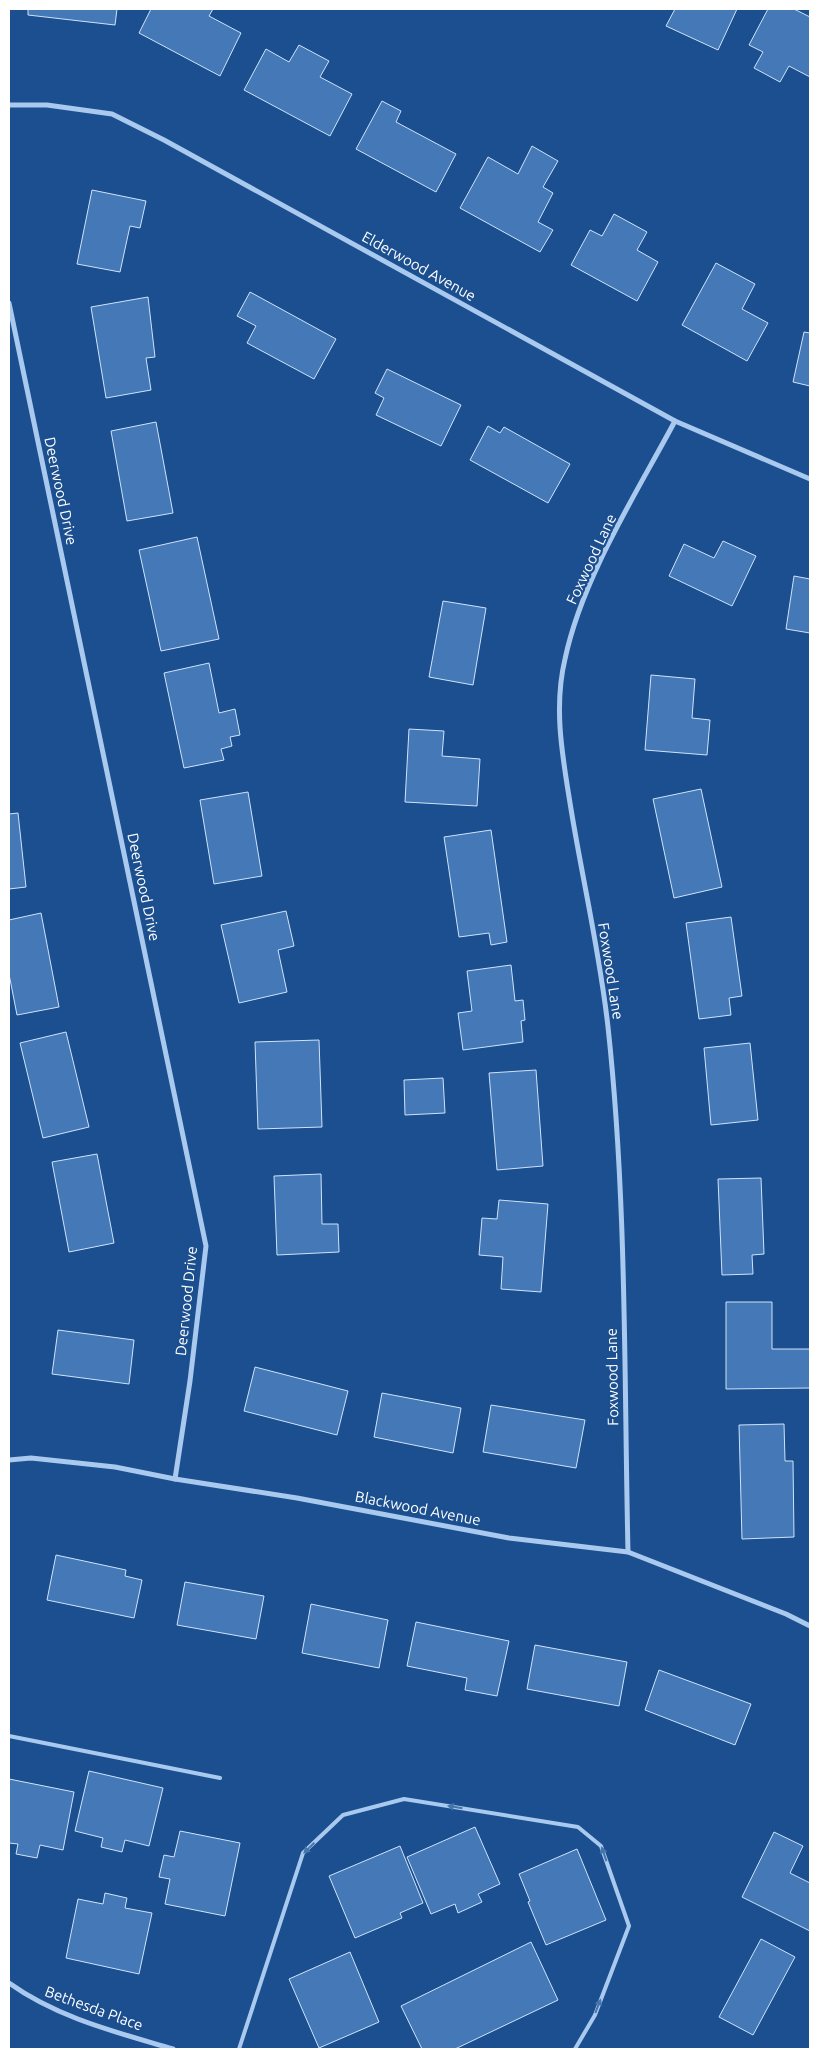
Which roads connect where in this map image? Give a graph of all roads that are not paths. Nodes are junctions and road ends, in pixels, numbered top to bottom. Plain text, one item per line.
1 (9, 105) edge
2 (9, 303) edge
3 (675, 421) junction
4 (810, 479) edge
5 (9, 1460) edge
6 (175, 1479) junction
7 (628, 1552) junction
8 (810, 1626) edge
9 (9, 1736) edge
10 (220, 1778) dead end
11 (9, 1983) edge
12 (173, 2049) edge
13 (239, 2049) edge
14 (575, 2049) edge

1 - 3 street, Elderwood Avenue
2 - 6 street, Deerwood Drive
3 - 4 street, Elderwood Avenue
3 - 7 street, Foxwood Lane
5 - 6 street, Blackwood Avenue
6 - 7 street, Blackwood Avenue
7 - 8 street, Blackwood Avenue
9 - 10 lane
11 - 12 street, Bethesda Place
14 -> 13 lane

